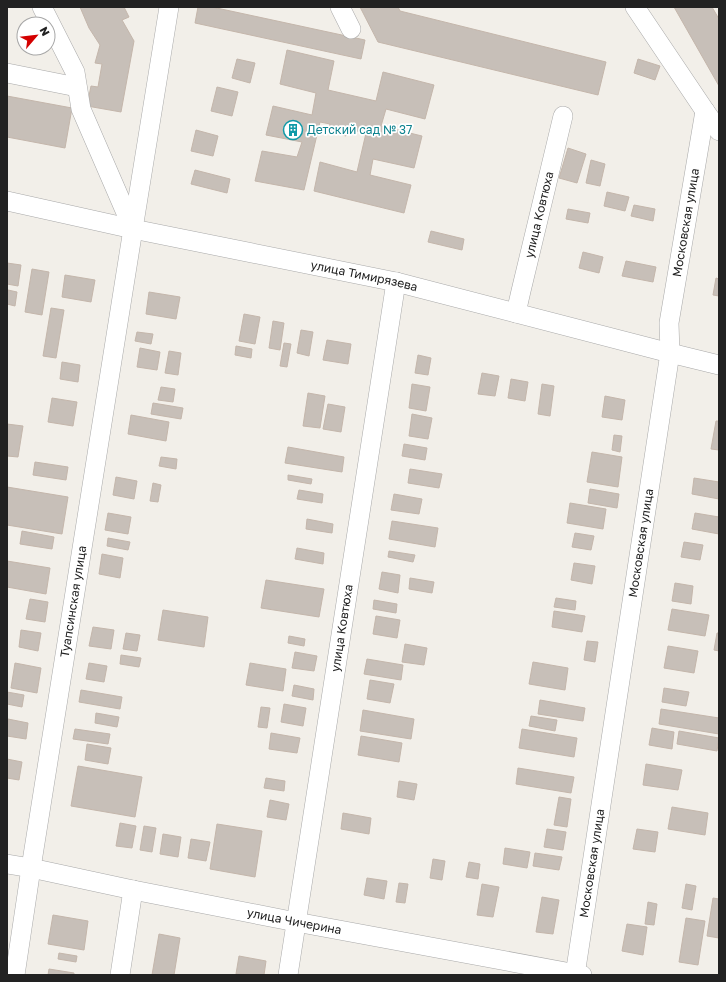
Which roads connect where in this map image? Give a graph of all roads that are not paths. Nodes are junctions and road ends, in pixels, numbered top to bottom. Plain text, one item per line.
1 (42, 7) edge
2 (169, 7) edge
3 (340, 7) edge
4 (635, 7) edge
5 (351, 29) dead end
6 (7, 73) edge
7 (77, 87) junction
8 (705, 111) junction
9 (563, 116) dead end
10 (719, 131) edge
11 (7, 201) edge
12 (133, 229) junction
13 (396, 282) junction
14 (516, 313) junction
15 (670, 353) junction
16 (719, 365) edge
17 (7, 864) edge
18 (31, 868) junction
19 (134, 890) junction
20 (296, 922) junction
21 (578, 974) edge
22 (15, 975) edge
23 (120, 975) edge
24 (288, 975) edge

1 - 7 street
2 - 12 street, Туапсинская улица
3 - 5 street
4 - 8 street
6 - 7 street
7 - 12 street
8 - 10 street
8 - 15 street, Московская улица
9 - 14 street, улица Ковтюха
11 - 12 street, улица Тимирязева
12 - 13 street, улица Тимирязева
12 - 18 street, Туапсинская улица
13 - 14 street, улица Тимирязева
13 - 20 street, улица Ковтюха
14 - 15 street, улица Тимирязева
15 - 16 street, улица Тимирязева
15 - 21 street, Московская улица
17 - 18 street, улица Чичерина
18 - 19 street, улица Чичерина
18 - 22 street, Туапсинская улица
19 - 20 street, улица Чичерина
19 - 23 street
20 - 21 street, улица Чичерина
20 - 24 street, улица Ковтюха

